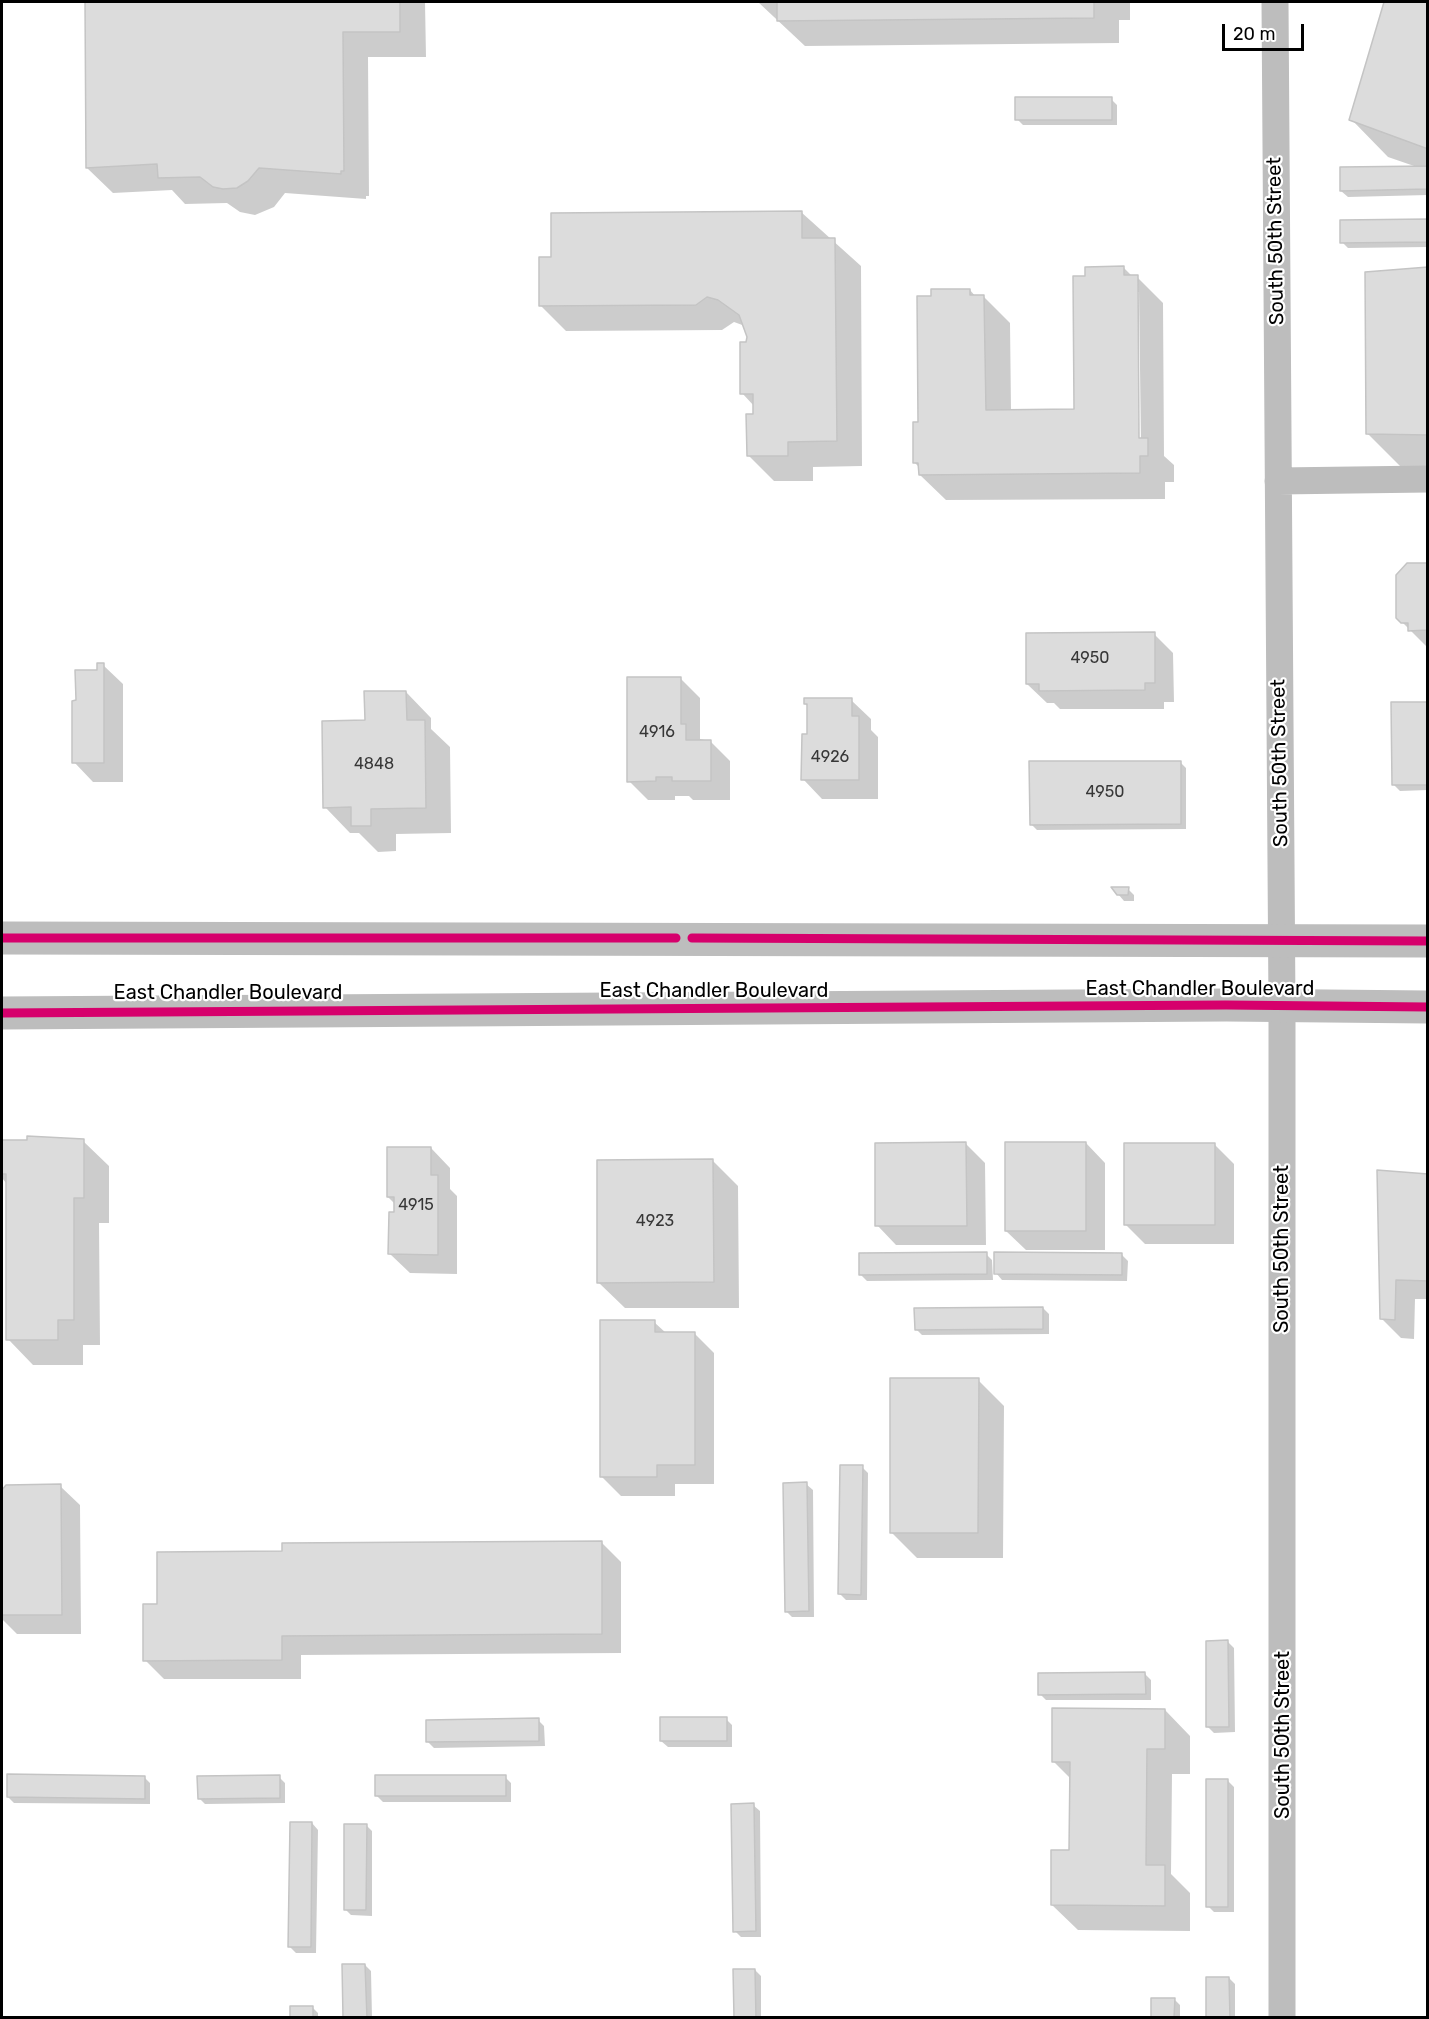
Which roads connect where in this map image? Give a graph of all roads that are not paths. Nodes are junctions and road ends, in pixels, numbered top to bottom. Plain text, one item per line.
1 (1275, 2) edge
2 (1428, 479) edge
3 (1278, 481) junction
4 (2, 938) edge
5 (1282, 941) junction
6 (1428, 941) edge
7 (1282, 1006) junction
8 (1428, 1007) edge
9 (2, 1013) edge
10 (1282, 2018) edge

1 - 3 street, South 50th Street
2 - 3 street
3 - 5 street, South 50th Street
4 - 5 main road
5 - 6 main road
5 - 7 street, South 50th Street
7 - 8 main road, East Chandler Boulevard
7 - 9 main road, East Chandler Boulevard
7 - 10 street, South 50th Street

